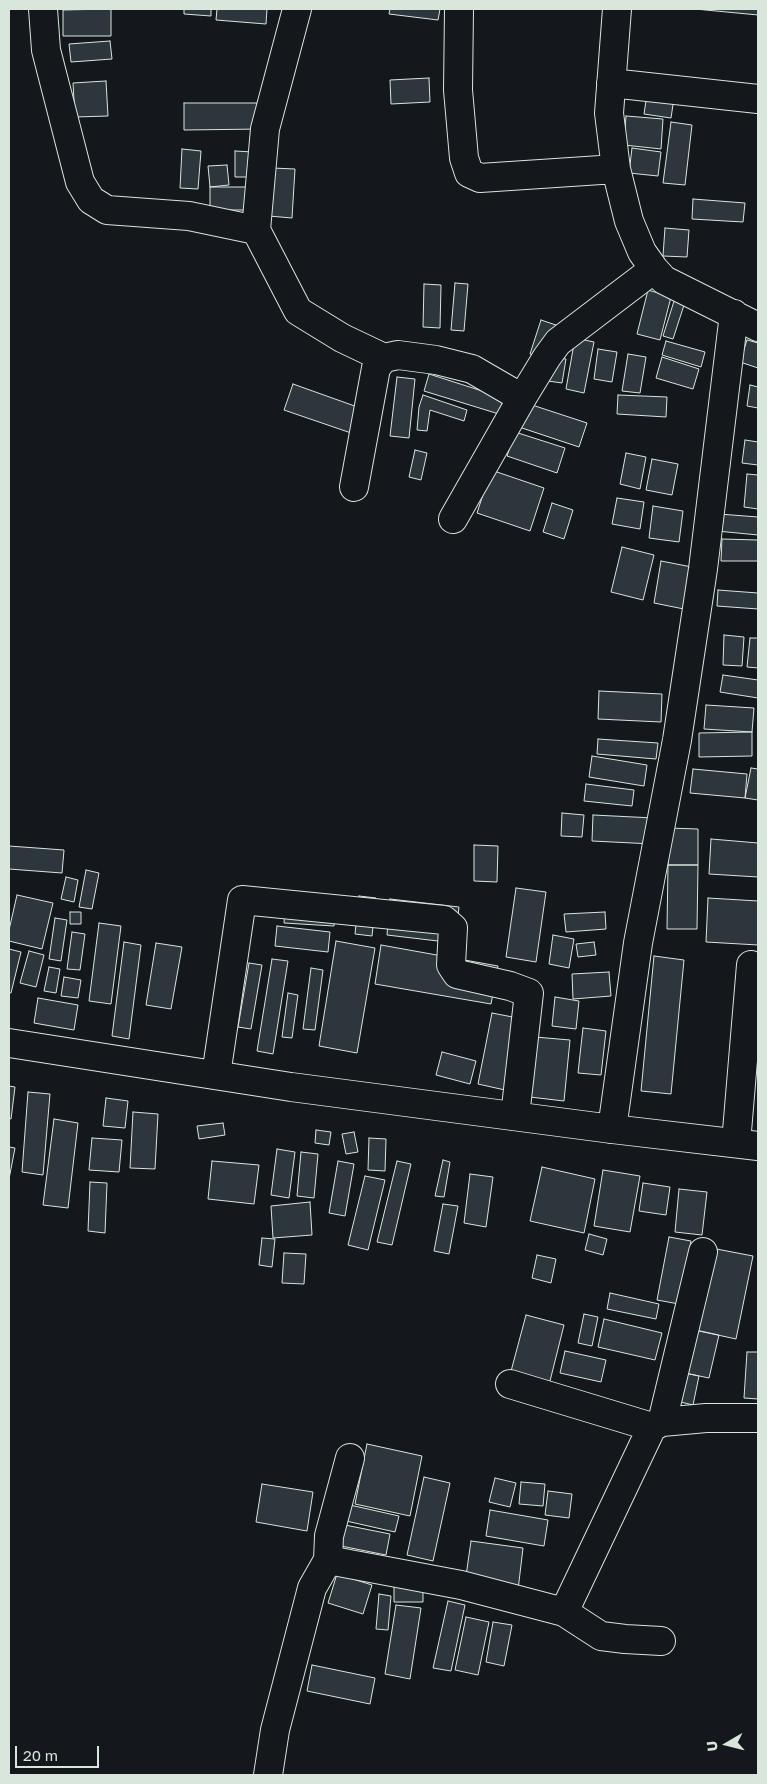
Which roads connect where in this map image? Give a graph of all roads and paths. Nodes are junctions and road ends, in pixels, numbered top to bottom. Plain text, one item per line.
1 (43, 9) edge
2 (297, 9) edge
3 (459, 9) edge
4 (617, 9) edge
5 (611, 83) junction
6 (758, 99) edge
7 (616, 169) junction
8 (256, 230) junction
9 (654, 269) junction
10 (734, 314) junction
11 (758, 327) edge
12 (384, 358) junction
13 (522, 398) junction
14 (354, 487) dead end
15 (452, 519) dead end
16 (751, 965) dead end
17 (9, 1043) edge
18 (216, 1075) junction
19 (515, 1116) junction
20 (612, 1129) junction
21 (747, 1144) edge
22 (703, 1252) dead end
23 (510, 1384) dead end
24 (758, 1418) edge
25 (657, 1425) junction
26 (350, 1458) dead end
27 (328, 1560) junction
28 (564, 1612) junction
29 (661, 1641) dead end
30 (268, 1775) edge

1 - 8 main road
2 - 8 main road
3 - 7 main road
4 - 5 main road
5 - 6 main road
5 - 7 main road
7 - 9 main road
8 - 12 main road
9 - 10 main road
9 - 13 main road
10 - 11 main road
10 - 20 main road
12 - 13 main road
12 - 14 main road
13 - 15 main road
16 - 21 main road
17 - 18 main road
18 - 19 main road
18 - 19 main road
19 - 20 main road
20 - 21 main road
22 - 25 main road
23 - 25 main road
24 - 25 main road
25 - 28 main road
26 - 27 main road
27 - 28 main road
27 - 30 main road
28 - 29 main road

